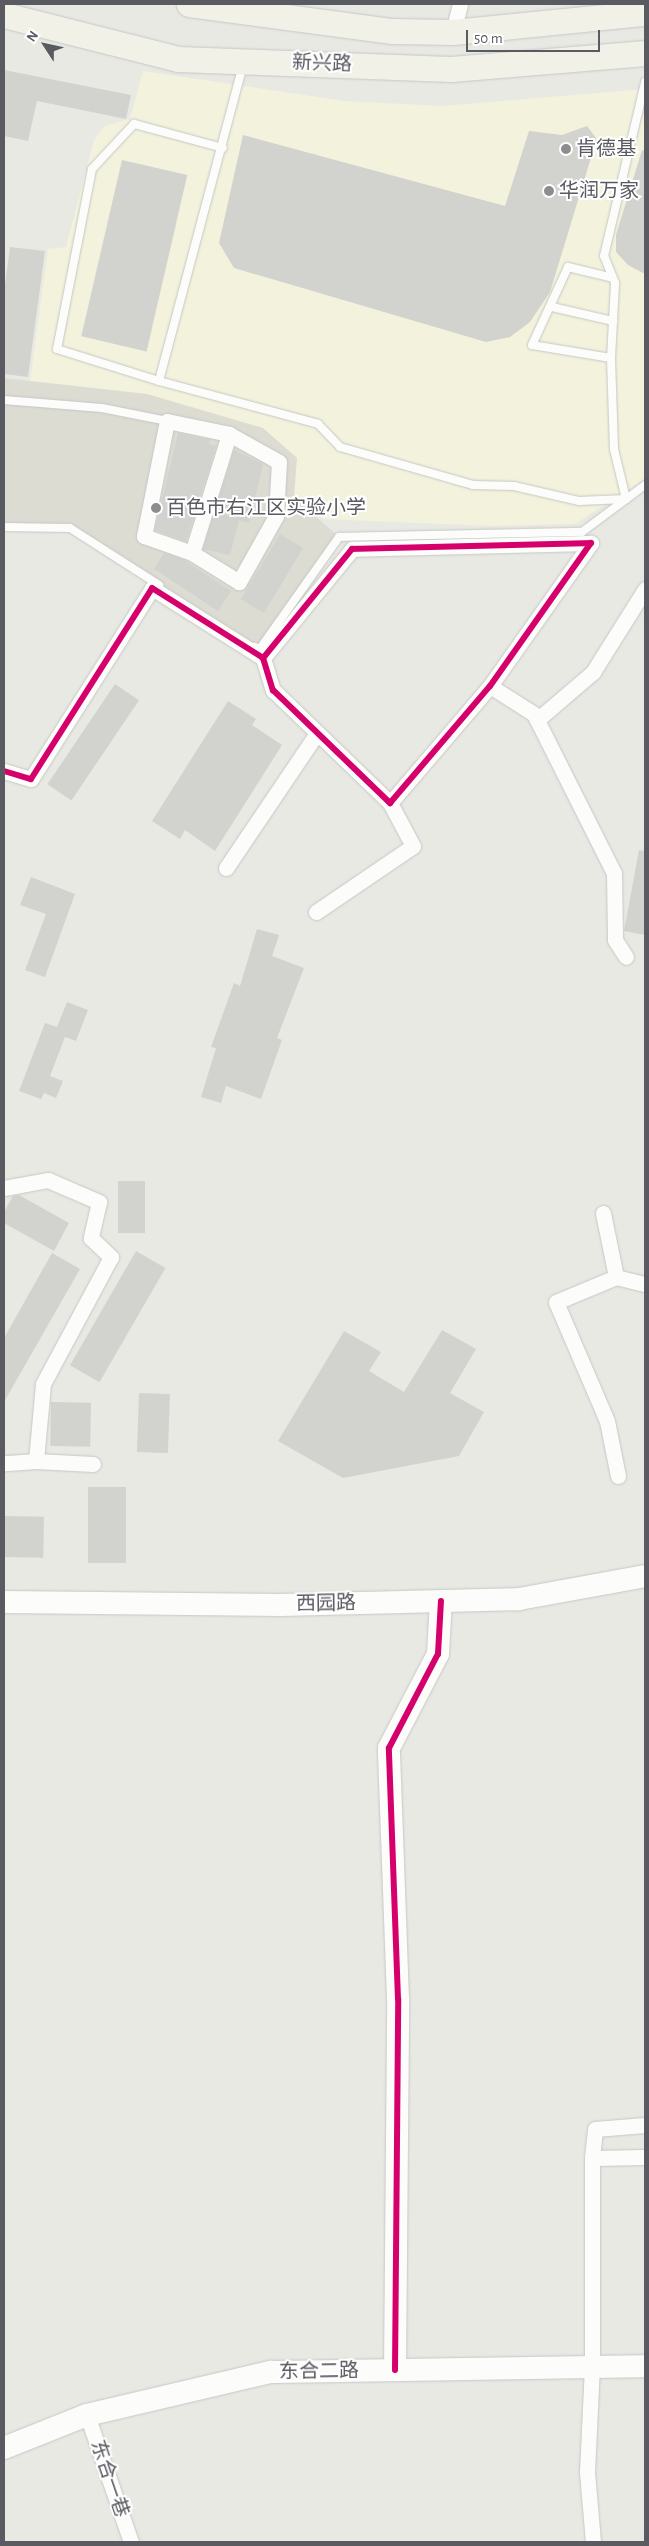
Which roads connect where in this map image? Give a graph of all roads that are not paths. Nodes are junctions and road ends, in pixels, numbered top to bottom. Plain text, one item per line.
1 (189, 4) edge
2 (460, 4) edge
3 (645, 13) edge
4 (4, 15) edge
5 (453, 32) junction
6 (645, 53) edge
7 (244, 60) junction
8 (645, 82) edge
9 (223, 148) junction
10 (613, 278) junction
11 (552, 308) junction
12 (613, 321) junction
13 (611, 358) junction
14 (160, 380) junction
15 (4, 400) edge
16 (167, 421) junction
17 (229, 434) junction
18 (645, 485) edge
19 (626, 499) junction
20 (4, 527) edge
21 (192, 553) junction
22 (645, 590) edge
23 (263, 658) junction
24 (490, 686) junction
25 (537, 720) junction
26 (317, 733) junction
27 (4, 771) edge
28 (390, 803) junction
29 (226, 868) dead end
30 (316, 912) dead end
31 (626, 957) dead end
32 (4, 1188) edge
33 (603, 1213) dead end
34 (616, 1277) junction
35 (645, 1284) edge
36 (36, 1461) junction
37 (4, 1463) edge
38 (93, 1464) dead end
39 (618, 1476) dead end
40 (645, 1576) edge
41 (441, 1601) junction
42 (4, 1602) edge
43 (645, 2125) edge
44 (645, 2157) edge
45 (592, 2158) junction
46 (645, 2366) edge
47 (592, 2367) junction
48 (395, 2370) junction
49 (87, 2415) junction
50 (4, 2448) edge
51 (131, 2542) edge
52 (593, 2542) edge

1 - 5 main road, 新兴路
2 - 5 street
3 - 5 main road, 新兴路
4 - 7 main road, 新兴路
6 - 7 main road, 新兴路
7 - 9 lane
8 - 10 lane
9 - 14 lane
9 - 14 lane
10 - 11 lane
10 - 12 lane
11 - 12 lane
11 - 13 lane
12 - 13 lane
13 - 19 lane
14 - 19 lane
15 - 16 lane
16 - 17 street
16 - 21 street
17 - 21 street
17 - 21 street
18 - 19 lane
19 - 20 lane
22 - 25 street
23 - 24 street
23 - 26 street
23 - 27 street
24 - 25 street
24 - 28 street
25 - 31 street
26 - 28 street
26 - 29 street
28 - 30 street
32 - 36 street
33 - 34 street
34 - 35 street
34 - 39 street
36 - 37 street
36 - 38 street
40 - 41 street, 西园路
41 - 42 street, 西园路
41 - 48 street
43 - 45 street
44 - 45 street
45 - 47 street
46 - 47 street, 东合二路
47 - 48 street, 东合二路
47 - 52 street
48 - 49 street, 东合二路
49 - 50 street, 东合二路
49 - 51 street, 东合一巷

